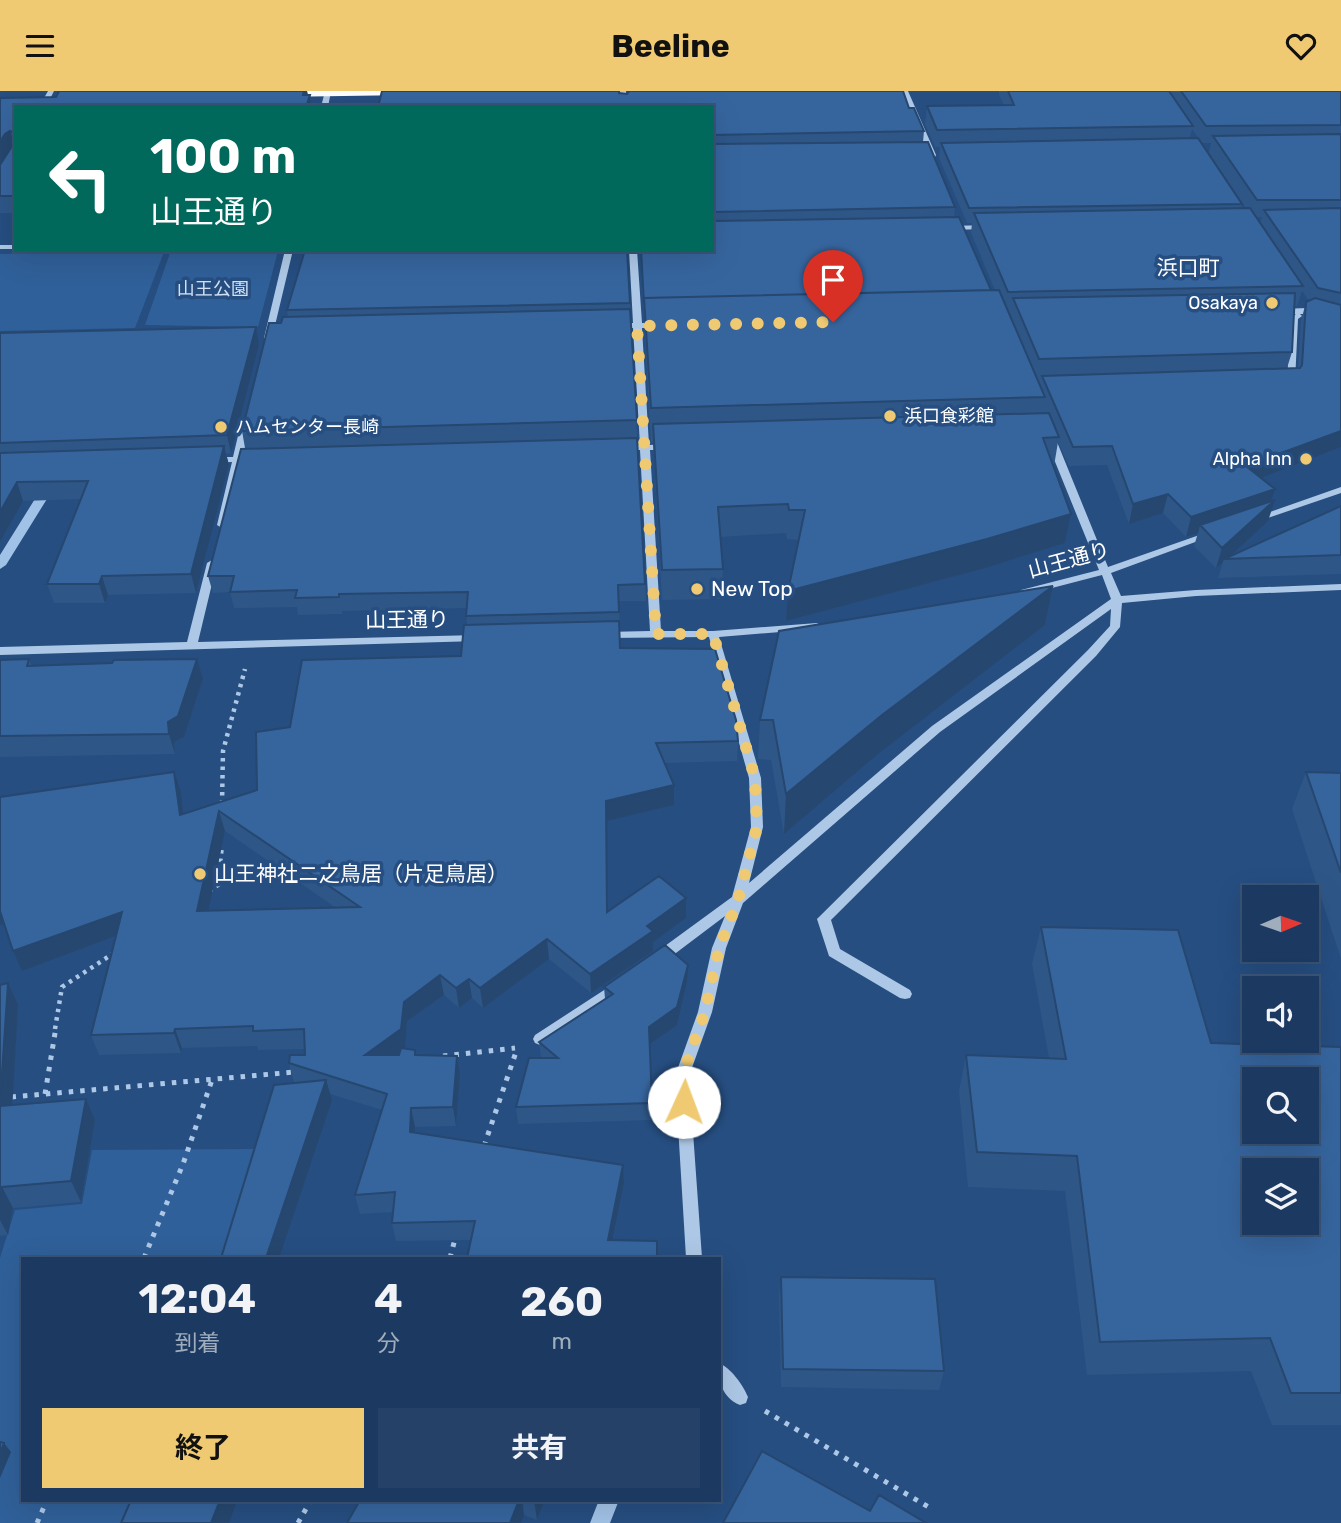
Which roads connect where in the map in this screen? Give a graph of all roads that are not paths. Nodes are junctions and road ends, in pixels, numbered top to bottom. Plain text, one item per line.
1 (905, 91) edge
2 (424, 92) edge
3 (274, 95) edge
4 (327, 97) edge
5 (917, 153) edge
6 (931, 153) junction
7 (944, 153) edge
8 (936, 165) edge
9 (957, 215) edge
10 (1003, 227) edge
11 (962, 228) junction
12 (934, 229) edge
13 (967, 239) edge
14 (289, 252) edge
15 (633, 252) edge
16 (1301, 300) edge
17 (1308, 311) junction
18 (1266, 312) edge
19 (1341, 319) edge
20 (665, 325) edge
21 (637, 326) junction
22 (610, 327) edge
23 (255, 334) edge
24 (269, 334) junction
25 (282, 334) edge
26 (266, 347) edge
27 (1277, 382) edge
28 (250, 409) edge
29 (1045, 424) edge
30 (1035, 436) edge
31 (1049, 436) junction
32 (673, 446) edge
33 (645, 447) junction
34 (618, 448) edge
35 (237, 459) junction
36 (265, 459) edge
37 (196, 461) edge
38 (1341, 490) edge
39 (1250, 521) edge
40 (1223, 530) edge
41 (218, 538) edge
42 (215, 552) edge
43 (1106, 571) junction
44 (1341, 587) edge
45 (1011, 596) edge
46 (1118, 600) junction
47 (825, 625) edge
48 (656, 634) junction
49 (713, 634) junction
50 (587, 636) edge
51 (489, 638) edge
52 (192, 644) junction
53 (0, 650) edge
54 (738, 900) junction
55 (647, 966) edge
56 (626, 981) edge
57 (905, 994) dead end
58 (540, 1039) edge
59 (694, 1257) edge
60 (721, 1373) edge
61 (740, 1397) road end

1 - 6 street
2 - 4 highway
3 - 4 highway
5 - 6 street
6 - 7 street
6 - 8 street
9 - 11 street
10 - 11 street
11 - 12 street
11 - 13 street
14 - 24 street
15 - 21 street
16 - 17 street
17 - 18 street
17 - 19 street
17 - 27 street
20 - 21 street
21 - 22 street
21 - 33 street
23 - 24 street
24 - 25 street
24 - 26 street
28 - 35 street
29 - 31 street
30 - 31 street
31 - 43 street
32 - 33 street
33 - 34 street
33 - 48 street
35 - 36 street
35 - 37 street
35 - 41 street
38 - 39 street
40 - 43 street, 山王通り
42 - 52 street
43 - 45 street, 山王通り
43 - 46 street
44 - 46 street
46 - 54 street
46 - 57 street
47 - 49 street
48 - 49 street
48 - 50 street
49 - 54 street
51 - 52 street, 山王通り
52 - 53 street, 山王通り
54 - 55 street
54 - 59 street
56 - 58 street
60 - 61 street

